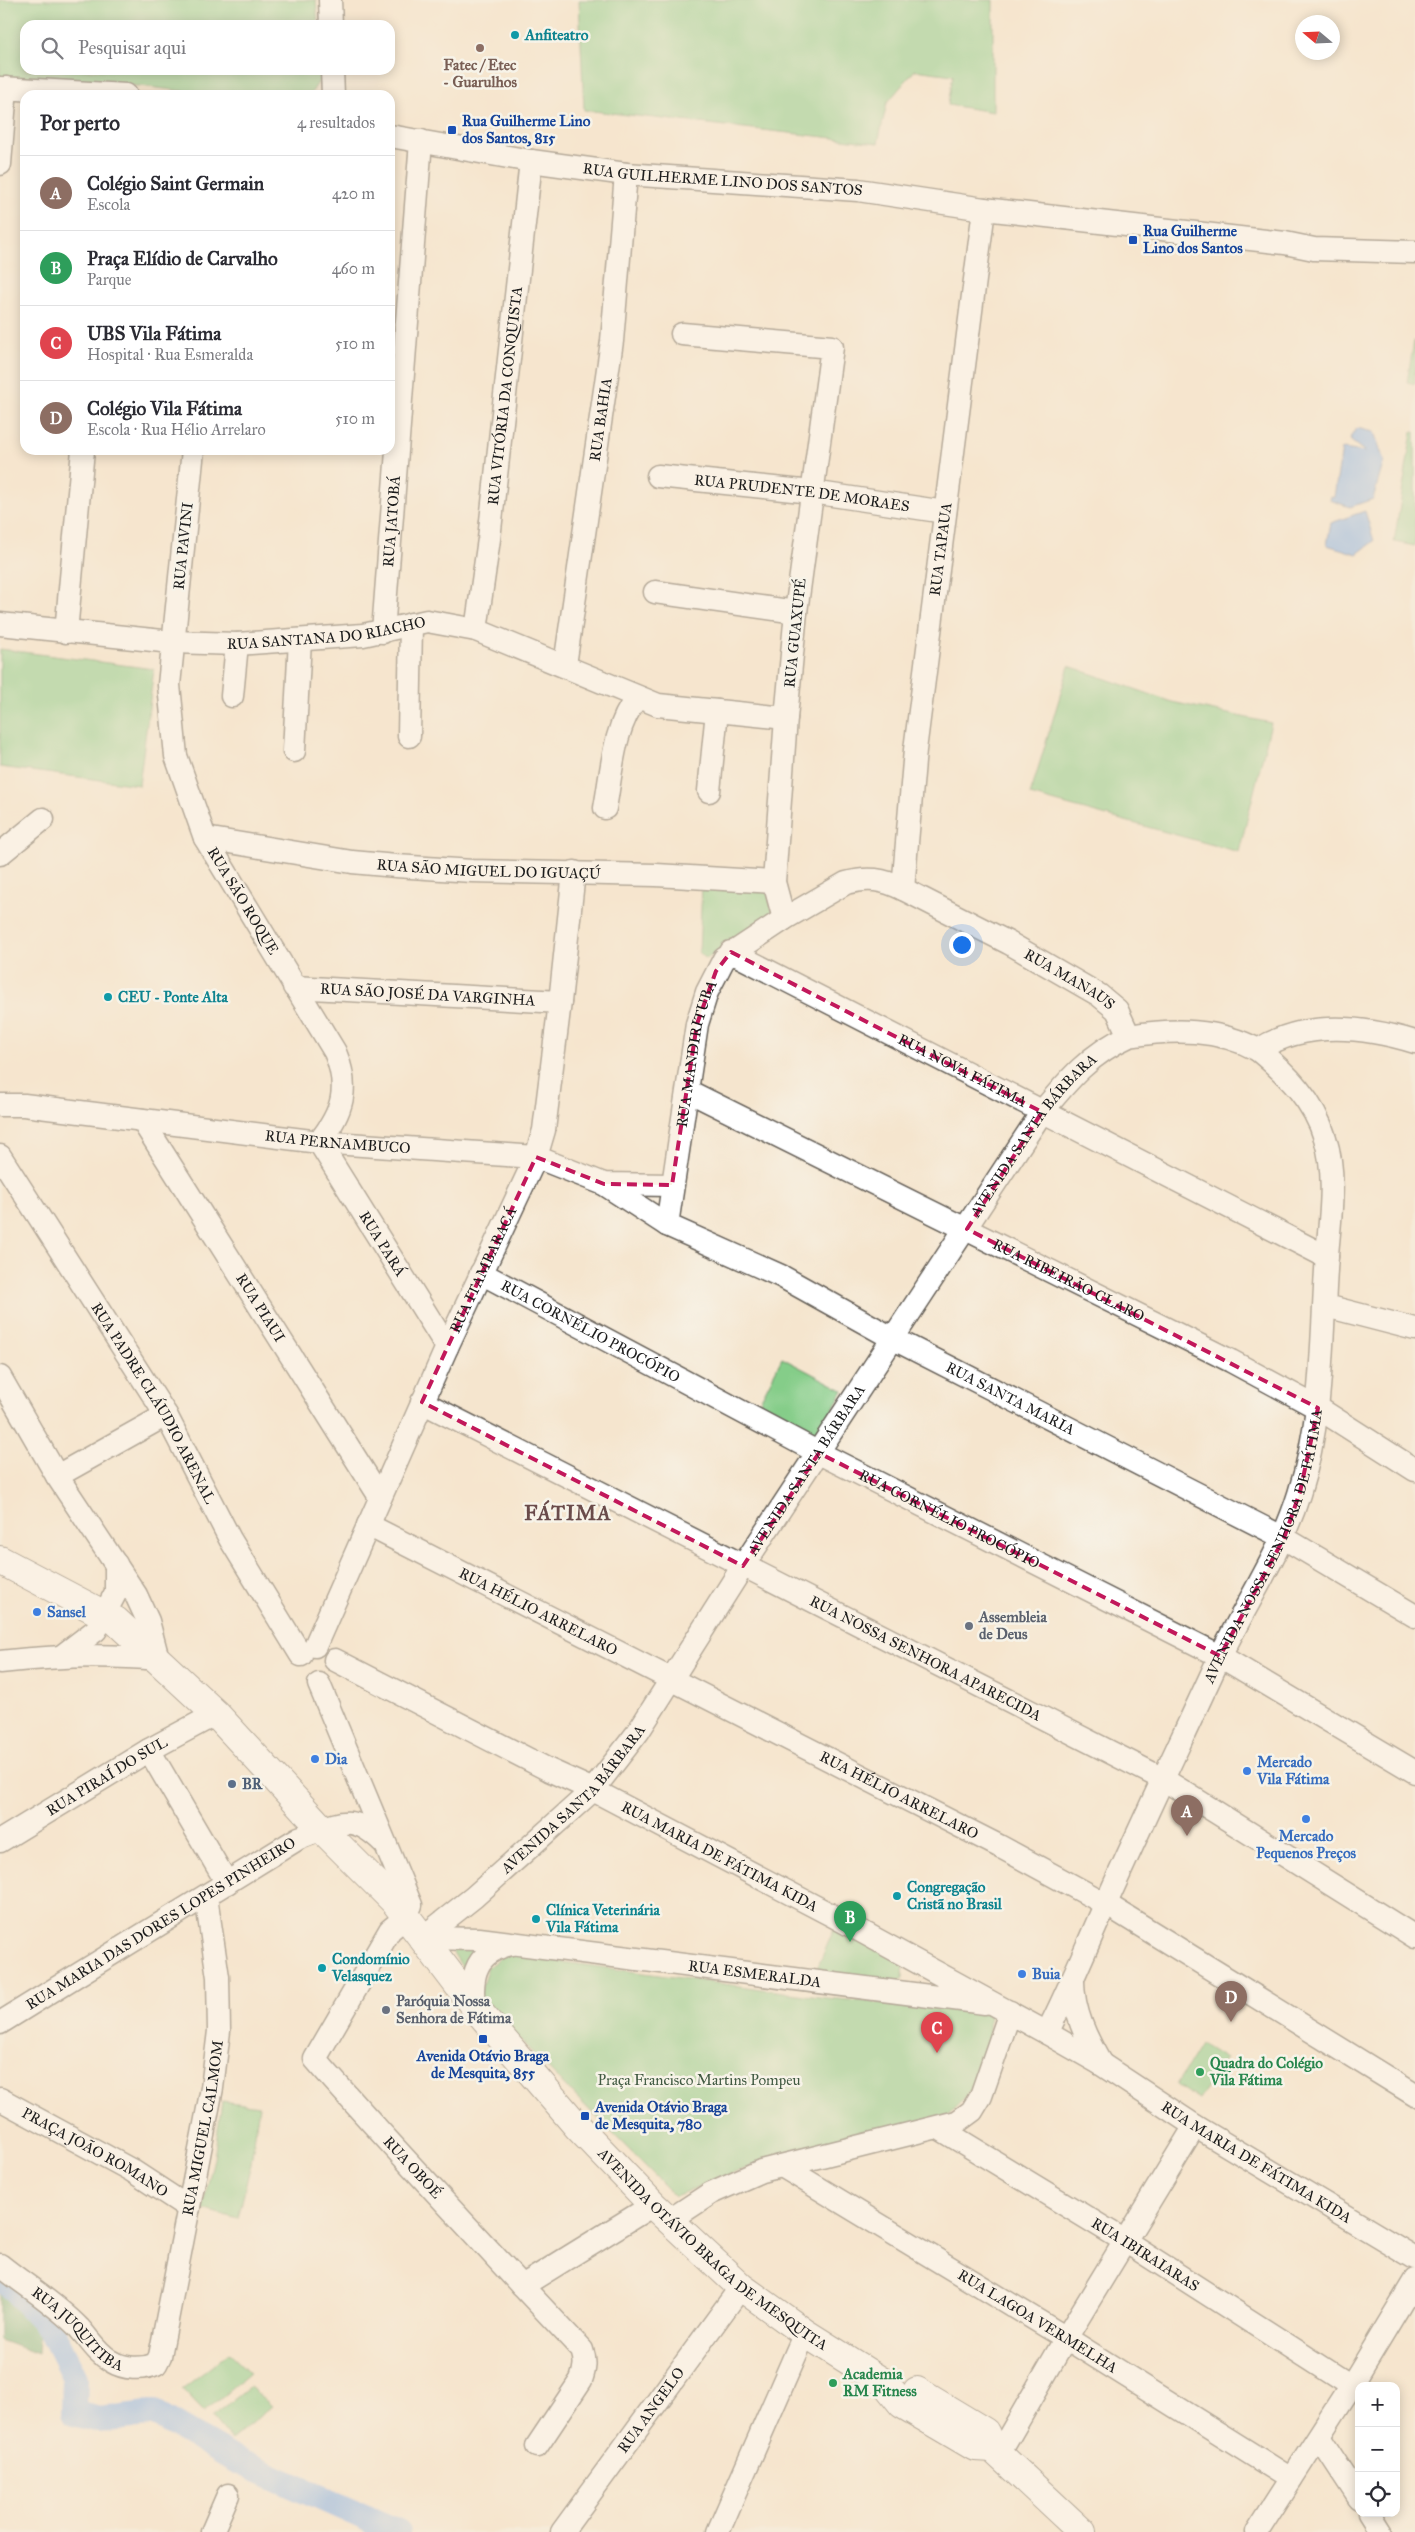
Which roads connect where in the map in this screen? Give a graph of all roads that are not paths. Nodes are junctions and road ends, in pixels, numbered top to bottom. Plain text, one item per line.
1 (330, 0) edge
2 (331, 20) edge
3 (332, 75) edge
4 (3, 88) edge
5 (38, 90) edge
6 (333, 90) edge
7 (395, 137) edge
8 (421, 141) junction
9 (531, 161) junction
10 (0, 164) edge
11 (626, 174) junction
12 (984, 209) junction
13 (1415, 252) edge
14 (682, 334) dead end
15 (83, 455) edge
16 (192, 455) edge
17 (658, 476) dead end
18 (812, 492) junction
19 (945, 512) junction
20 (655, 592) dead end
21 (796, 612) junction
22 (0, 624) edge
23 (411, 624) junction
24 (476, 630) junction
25 (66, 632) junction
26 (383, 632) junction
27 (300, 640) junction
28 (172, 642) junction
29 (237, 644) junction
30 (565, 665) junction
31 (232, 696) dead end
32 (637, 698) junction
33 (717, 711) junction
34 (786, 718) junction
35 (409, 736) dead end
36 (294, 751) dead end
37 (709, 791) dead end
38 (605, 808) dead end
39 (43, 819) dead end
40 (205, 838) junction
41 (0, 854) edge
42 (574, 872) junction
43 (774, 882) junction
44 (904, 889) junction
45 (784, 919) junction
46 (731, 952) junction
47 (294, 987) junction
48 (560, 1002) junction
49 (1129, 1036) junction
50 (1415, 1042) edge
51 (1258, 1050) junction
52 (688, 1091) junction
53 (0, 1105) edge
54 (1042, 1112) junction
55 (142, 1120) junction
56 (319, 1142) junction
57 (0, 1156) edge
58 (536, 1157) junction
59 (604, 1184) junction
60 (672, 1185) junction
61 (667, 1225) junction
62 (967, 1229) junction
63 (1327, 1257) junction
64 (481, 1273) junction
65 (1326, 1306) junction
66 (1415, 1329) edge
67 (894, 1339) junction
68 (447, 1347) junction
69 (0, 1377) edge
70 (422, 1402) junction
71 (1318, 1408) junction
72 (166, 1415) junction
73 (819, 1453) junction
74 (1415, 1470) edge
75 (58, 1476) junction
76 (380, 1497) junction
77 (368, 1525) junction
78 (1284, 1538) junction
79 (0, 1560) edge
80 (116, 1564) junction
81 (744, 1566) junction
82 (104, 1613) junction
83 (1415, 1616) edge
84 (308, 1651) junction
85 (62, 1656) junction
86 (1220, 1656) junction
87 (158, 1659) junction
88 (335, 1660) junction
89 (0, 1662) edge
90 (672, 1680) junction
91 (319, 1684) junction
92 (216, 1714) junction
93 (149, 1750) junction
94 (1415, 1772) edge
95 (1163, 1779) junction
96 (593, 1790) junction
97 (323, 1830) junction
98 (0, 1842) edge
99 (385, 1844) junction
100 (227, 1883) junction
101 (206, 1897) junction
102 (474, 1897) junction
103 (1106, 1904) junction
104 (414, 1927) junction
105 (1415, 1937) edge
106 (479, 1938) junction
107 (512, 1944) junction
108 (900, 1952) junction
109 (1073, 1981) junction
110 (890, 1991) junction
111 (474, 2006) junction
112 (1004, 2009) junction
113 (0, 2023) edge
114 (1047, 2033) junction
115 (1101, 2064) junction
116 (1415, 2095) edge
117 (0, 2099) edge
118 (1195, 2126) junction
119 (939, 2128) junction
120 (782, 2166) junction
121 (189, 2208) junction
122 (661, 2213) junction
123 (1125, 2241) junction
124 (1415, 2258) edge
125 (0, 2265) edge
126 (1415, 2280) edge
127 (522, 2286) junction
128 (741, 2287) junction
129 (805, 2334) junction
130 (1066, 2338) junction
131 (160, 2356) joint
132 (1351, 2386) junction
133 (1319, 2437) junction
134 (537, 2446) dead end
135 (995, 2451) junction
136 (1291, 2479) junction
137 (1355, 2492) edge
138 (228, 2495) dead end
139 (1372, 2517) edge
140 (212, 2532) edge
141 (562, 2532) edge
142 (718, 2532) edge
143 (1082, 2532) edge
144 (1257, 2532) edge
145 (1381, 2532) edge

1 - 2 street
3 - 6 street
4 - 5 street
4 - 10 street
7 - 8 street, RUA GUILHERME LINO DOS SANTOS
8 - 9 street, RUA GUILHERME LINO DOS SANTOS
8 - 26 street, RUA JATOBÁ
9 - 11 street, RUA GUILHERME LINO DOS SANTOS
9 - 24 street, RUA VITÓRIA DA CONQUISTA
11 - 12 street, RUA GUILHERME LINO DOS SANTOS
11 - 30 street, RUA BAHIA
12 - 13 street, RUA GUILHERME LINO DOS SANTOS
12 - 19 street, RUA TAPAUA
14 - 18 street, RUA GUAXUPÉ
15 - 25 street
16 - 28 street, RUA PAVINI
17 - 18 street, RUA PRUDENTE DE MORAES
18 - 19 street, RUA PRUDENTE DE MORAES
18 - 21 street, RUA GUAXUPÉ
19 - 44 street, RUA TAPAUA
20 - 21 street
21 - 34 street, RUA GUAXUPÉ
22 - 25 street, RUA SANTANA DO RIACHO
23 - 24 street, RUA SANTANA DO RIACHO
23 - 26 street, RUA SANTANA DO RIACHO
23 - 35 street
24 - 30 street, RUA SANTANA DO RIACHO
25 - 28 street, RUA SANTANA DO RIACHO
26 - 27 street, RUA SANTANA DO RIACHO
27 - 29 street, RUA SANTANA DO RIACHO
27 - 36 street
28 - 29 street, RUA SANTANA DO RIACHO
28 - 40 street, RUA SÃO ROQUE
29 - 31 street
30 - 32 street, RUA SANTANA DO RIACHO
32 - 33 street, RUA SANTANA DO RIACHO
32 - 38 street
33 - 34 street, RUA SANTANA DO RIACHO
33 - 37 street
34 - 43 street, RUA GUAXUPÉ
39 - 41 street
40 - 42 street, RUA SÃO MIGUEL DO IGUAÇÚ
40 - 47 street, RUA SÃO ROQUE
42 - 43 street, RUA SÃO MIGUEL DO IGUAÇÚ
42 - 48 street, RUA ITAMBARACÁ
43 - 45 street, RUA GUAXUPÉ
44 - 45 street, RUA MANAUS
44 - 49 street, RUA MANAUS
45 - 46 street, RUA MANDIRITUBA
46 - 52 street, RUA MANDIRITUBA
46 - 54 street, RUA NOVA FÁTIMA
47 - 48 street, RUA SÃO JOSÉ DA VARGINHA
47 - 56 street, RUA SÃO ROQUE
48 - 58 street, RUA ITAMBARACÁ
49 - 51 street
49 - 54 street, AVENIDA SANTA BÁRBARA
50 - 51 street
51 - 63 street, AVENIDA NOSSA SENHORA DE FÁTIMA
52 - 60 street, RUA MANDIRITUBA
52 - 62 street, RUA RIBEIRÃO CLARO
53 - 55 street, RUA PERNAMBUCO
54 - 62 street, AVENIDA SANTA BÁRBARA
54 - 63 street, RUA NOVA FÁTIMA
55 - 56 street, RUA PERNAMBUCO
55 - 76 street, RUA PIAUI
56 - 58 street, RUA PERNAMBUCO
56 - 68 street, RUA PARÁ
57 - 72 street, RUA PADRE CLÁUDIO ARENAL
58 - 59 street, RUA PERNAMBUCO
58 - 64 street, RUA ITAMBARACÁ
59 - 60 street, RUA PERNAMBUCO
59 - 61 street, RUA SANTA MARIA
60 - 61 street, RUA MANDIRITUBA
61 - 67 street, RUA SANTA MARIA
62 - 67 street, AVENIDA SANTA BÁRBARA
62 - 71 street, RUA RIBEIRÃO CLARO
63 - 65 street, AVENIDA NOSSA SENHORA DE FÁTIMA
64 - 68 street, RUA ITAMBARACÁ
64 - 73 street, RUA CORNÉLIO PROCÓPIO
65 - 66 street
65 - 71 street, AVENIDA NOSSA SENHORA DE FÁTIMA
67 - 73 street, AVENIDA SANTA BÁRBARA
67 - 78 street, RUA SANTA MARIA
68 - 70 street, RUA ITAMBARACÁ
69 - 75 street
70 - 76 street, RUA ITAMBARACÁ
70 - 81 street, RUA NOSSA SENHORA APARECIDA
71 - 74 street, RUA RIBEIRÃO CLARO
71 - 78 street, AVENIDA NOSSA SENHORA DE FÁTIMA
72 - 75 street
72 - 84 street, RUA PADRE CLÁUDIO ARENAL
73 - 81 street, AVENIDA SANTA BÁRBARA
73 - 86 street, RUA CORNÉLIO PROCÓPIO
75 - 80 street
76 - 77 street, RUA ITAMBARACÁ
77 - 84 street, RUA ITAMBARACÁ
77 - 90 street, RUA HÉLIO ARRELARO
78 - 83 street, RUA SANTA MARIA
78 - 86 street, AVENIDA NOSSA SENHORA DE FÁTIMA
79 - 82 main road, AVENIDA OTÁVIO BRAGA DE MESQUITA
80 - 82 street
80 - 87 street
81 - 90 street, AVENIDA SANTA BÁRBARA
81 - 95 street, RUA NOSSA SENHORA APARECIDA
82 - 85 street
82 - 87 main road, AVENIDA OTÁVIO BRAGA DE MESQUITA
84 - 88 street
84 - 91 street
85 - 87 street
85 - 89 street
86 - 94 street, RUA CORNÉLIO PROCÓPIO
86 - 95 street, AVENIDA NOSSA SENHORA DE FÁTIMA
87 - 92 main road, AVENIDA OTÁVIO BRAGA DE MESQUITA
88 - 91 street
88 - 96 street, RUA MARIA DE FÁTIMA KIDA
90 - 96 street, AVENIDA SANTA BÁRBARA
90 - 103 street, RUA HÉLIO ARRELARO
91 - 99 street
92 - 93 street, RUA PIRAÍ DO SUL
92 - 97 main road, AVENIDA OTÁVIO BRAGA DE MESQUITA
93 - 98 street, RUA PIRAÍ DO SUL
93 - 100 street
95 - 103 street, AVENIDA NOSSA SENHORA DE FÁTIMA
95 - 105 street, RUA NOSSA SENHORA APARECIDA
96 - 102 street, AVENIDA SANTA BÁRBARA
96 - 108 street, RUA MARIA DE FÁTIMA KIDA
97 - 99 street
97 - 100 street, RUA MARIA DAS DORES LOPES PINHEIRO
97 - 104 main road, AVENIDA OTÁVIO BRAGA DE MESQUITA
99 - 104 street
100 - 101 street, RUA MARIA DAS DORES LOPES PINHEIRO
101 - 113 street, RUA MARIA DAS DORES LOPES PINHEIRO
101 - 121 street, RUA MIGUEL CALMOM
102 - 104 street, AVENIDA SANTA BÁRBARA
102 - 106 street, AVENIDA SANTA BÁRBARA
103 - 109 street, AVENIDA NOSSA SENHORA DE FÁTIMA
103 - 116 street, RUA HÉLIO ARRELARO
104 - 106 street, RUA ESMERALDA
104 - 111 main road, AVENIDA OTÁVIO BRAGA DE MESQUITA
104 - 127 street, RUA OBOÉ
106 - 107 street, RUA ESMERALDA
107 - 110 street, RUA ESMERALDA
107 - 111 street, RUA ESMERALDA
108 - 110 street
108 - 112 street, RUA MARIA DE FÁTIMA KIDA
109 - 114 street, AVENIDA NOSSA SENHORA DE FÁTIMA
109 - 115 street
110 - 112 street, RUA ESMERALDA
111 - 122 main road, AVENIDA OTÁVIO BRAGA DE MESQUITA
112 - 114 street, RUA MARIA DE FÁTIMA KIDA
112 - 119 street
114 - 115 street, RUA MARIA DE FÁTIMA KIDA
115 - 118 street, RUA MARIA DE FÁTIMA KIDA
117 - 121 street, PRAÇA JOÃO ROMANO
118 - 123 street
118 - 124 street, RUA MARIA DE FÁTIMA KIDA
119 - 120 street
119 - 123 street, RUA IBIRAIARAS
120 - 122 street
120 - 130 street, RUA LAGOA VERMELHA
121 - 131 street, RUA MIGUEL CALMOM
122 - 127 street
122 - 128 main road, AVENIDA OTÁVIO BRAGA DE MESQUITA
123 - 130 street
123 - 132 street, RUA IBIRAIARAS
125 - 131 street, RUA JUQUITIBA
126 - 132 street
127 - 134 street
128 - 129 main road, AVENIDA OTÁVIO BRAGA DE MESQUITA
128 - 141 street, RUA ANGELO
129 - 135 main road, AVENIDA OTÁVIO BRAGA DE MESQUITA
129 - 142 street
130 - 135 street
130 - 136 street, RUA LAGOA VERMELHA
132 - 133 street
133 - 136 street
133 - 137 street
135 - 143 main road, AVENIDA OTÁVIO BRAGA DE MESQUITA
136 - 144 street
138 - 140 street
139 - 145 street

